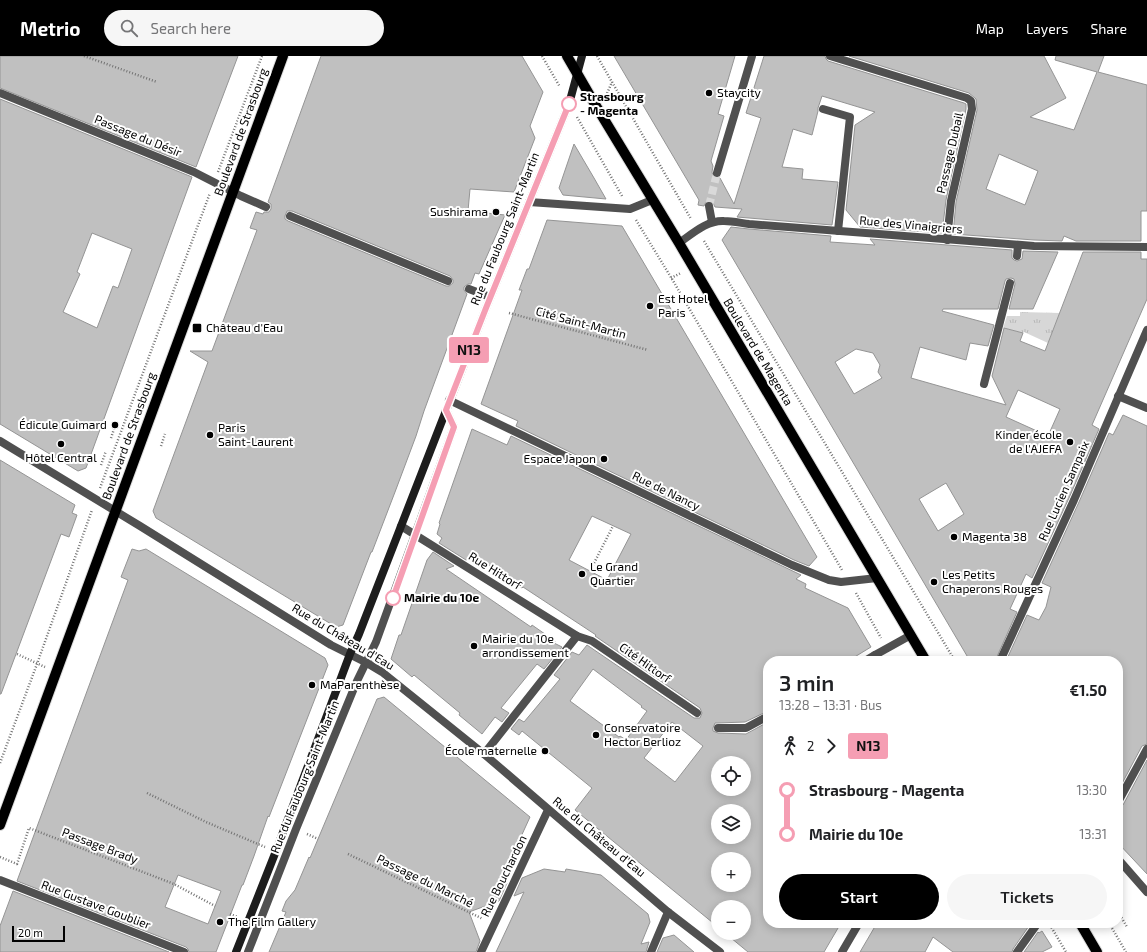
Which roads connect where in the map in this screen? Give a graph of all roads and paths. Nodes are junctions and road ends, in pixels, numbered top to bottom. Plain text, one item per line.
1 (84, 56) edge
2 (262, 56) edge
3 (282, 56) edge
4 (542, 56) edge
5 (567, 56) edge
6 (582, 56) edge
7 (597, 56) edge
8 (752, 56) edge
9 (830, 56) edge
10 (578, 74) junction
11 (157, 82) dead end
12 (0, 93) edge
13 (563, 93) dead end
14 (823, 109) dead end
15 (579, 120) dead end
16 (717, 173) tunnel mouth
17 (214, 183) junction
18 (233, 192) junction
19 (652, 200) junction
20 (529, 202) junction
21 (709, 206) tunnel mouth
22 (266, 207) dead end
23 (631, 212) junction
24 (290, 216) dead end
25 (692, 220) dead end
26 (712, 222) junction
27 (838, 231) junction
28 (947, 240) junction
29 (704, 241) dead end
30 (679, 242) junction
31 (1018, 245) junction
32 (1147, 247) edge
33 (1017, 256) dead end
34 (448, 280) dead end
35 (1010, 283) dead end
36 (469, 289) dead end
37 (490, 297) junction
38 (509, 313) dead end
39 (1147, 330) edge
40 (648, 350) dead end
41 (984, 384) dead end
42 (1118, 396) junction
43 (450, 400) junction
44 (1147, 408) edge
45 (446, 410) junction
46 (116, 423) dead end
47 (165, 434) dead end
48 (111, 438) dead end
49 (0, 441) edge
50 (161, 446) dead end
51 (106, 451) dead end
52 (101, 465) dead end
53 (96, 499) junction
54 (115, 512) junction
55 (401, 526) junction
56 (613, 526) dead end
57 (415, 535) junction
58 (590, 571) dead end
59 (845, 574) dead end
60 (877, 578) junction
61 (853, 588) dead end
62 (911, 634) junction
63 (577, 636) junction
64 (887, 649) junction
65 (17, 654) dead end
66 (350, 654) junction
67 (873, 656) edge
68 (923, 656) edge
69 (952, 656) edge
70 (1002, 656) edge
71 (367, 663) junction
72 (37, 664) junction
73 (56, 672) junction
74 (697, 713) dead end
75 (763, 719) edge
76 (718, 728) dead end
77 (1147, 749) edge
78 (484, 754) junction
79 (0, 763) edge
80 (147, 793) dead end
81 (1123, 793) edge
82 (548, 810) junction
83 (0, 824) edge
84 (276, 851) junction
85 (348, 854) dead end
86 (0, 857) edge
87 (1123, 866) edge
88 (0, 880) edge
89 (1147, 892) edge
90 (215, 906) dead end
91 (668, 912) junction
92 (1123, 920) edge
93 (494, 924) junction
94 (1127, 927) dead end
95 (856, 928) edge
96 (1034, 928) edge
97 (1051, 928) edge
98 (1083, 928) edge
99 (1112, 928) edge
100 (184, 952) edge
101 (236, 952) edge
102 (248, 952) edge
103 (481, 952) edge
104 (651, 952) edge
105 (720, 952) edge
106 (842, 952) edge
107 (1017, 952) edge
108 (1066, 952) edge
109 (1096, 952) edge
110 (1126, 952) edge

1 - 11 path
2 - 17 path, Boulevard de Strasbourg
3 - 18 main road, Boulevard de Strasbourg
4 - 13 path
5 - 10 main road, Boulevard de Magenta
6 - 10 main road, Rue du Faubourg Saint-Martin
7 - 25 path
8 - 16 street
9 - 28 street, Passage Dubail
10 - 19 main road, Boulevard de Magenta
10 - 20 main road, Rue du Faubourg Saint-Martin
12 - 17 street, Passage du Désir
14 - 27 street
15 - 23 path
17 - 18 street, Passage du Désir
17 - 53 path, Boulevard de Strasbourg
18 - 22 street, Passage du Désir
18 - 54 main road, Boulevard de Strasbourg
19 - 23 street
19 - 30 main road, Boulevard de Magenta
20 - 23 street
20 - 37 main road, Rue du Faubourg Saint-Martin
21 - 26 street
23 - 59 path
24 - 34 street
26 - 27 street, Rue des Vinaigriers
26 - 30 street, Rue des Vinaigriers
27 - 28 street, Rue des Vinaigriers
28 - 31 street, Rue des Vinaigriers
29 - 69 path, Boulevard de Magenta
30 - 60 main road, Boulevard de Magenta
31 - 32 street, Rue des Vinaigriers
31 - 33 street
35 - 41 street
36 - 37 street
37 - 43 main road, Rue du Faubourg Saint-Martin
38 - 40 path, Cité Saint-Martin
39 - 42 street, Rue Lucien Sampaix
42 - 44 street
42 - 70 street, Rue Lucien Sampaix
43 - 45 main road, Rue du Faubourg Saint-Martin
43 - 60 street, Rue de Nancy
45 - 55 main road, Rue du Faubourg Saint-Martin
45 - 57 street, Rue du Faubourg Saint-Martin
46 - 48 path
47 - 50 path
49 - 53 street, Rue du Château d'Eau
51 - 52 path
53 - 54 street, Rue du Château d'Eau
53 - 72 path, Boulevard de Strasbourg
54 - 66 street, Rue du Château d'Eau
54 - 73 main road, Boulevard de Strasbourg
55 - 57 street, Rue Hittorf
55 - 66 main road, Rue du Faubourg Saint-Martin
56 - 58 path
57 - 63 street, Rue Hittorf
57 - 71 street, Rue du Faubourg Saint-Martin
60 - 62 main road, Boulevard de Magenta
61 - 64 path
62 - 64 street
62 - 68 main road, Boulevard de Magenta
63 - 74 street, Cité Hittorf
63 - 78 street
64 - 67 street
65 - 72 path
66 - 71 street, Rue du Château d'Eau
66 - 84 main road, Rue du Faubourg Saint-Martin
71 - 78 street, Rue du Château d'Eau
71 - 102 street, Rue du Faubourg Saint-Martin
72 - 73 path
72 - 79 path, Boulevard de Strasbourg
73 - 83 main road, Boulevard de Strasbourg
75 - 76 street
77 - 81 street
78 - 82 street, Rue du Château d'Eau
80 - 84 path
82 - 91 street, Rue du Château d'Eau
82 - 93 street, Rue Bouchardon
84 - 101 main road, Rue du Faubourg Saint-Martin
85 - 93 path, Passage du Marché
86 - 90 path, Passage Brady
87 - 89 street
88 - 100 street, Rue Gustave Goublier
91 - 104 street
91 - 105 street, Rue du Château d'Eau
92 - 94 path
93 - 103 street, Rue Bouchardon
95 - 106 street
96 - 107 street
97 - 108 path
98 - 109 main road
99 - 110 path

